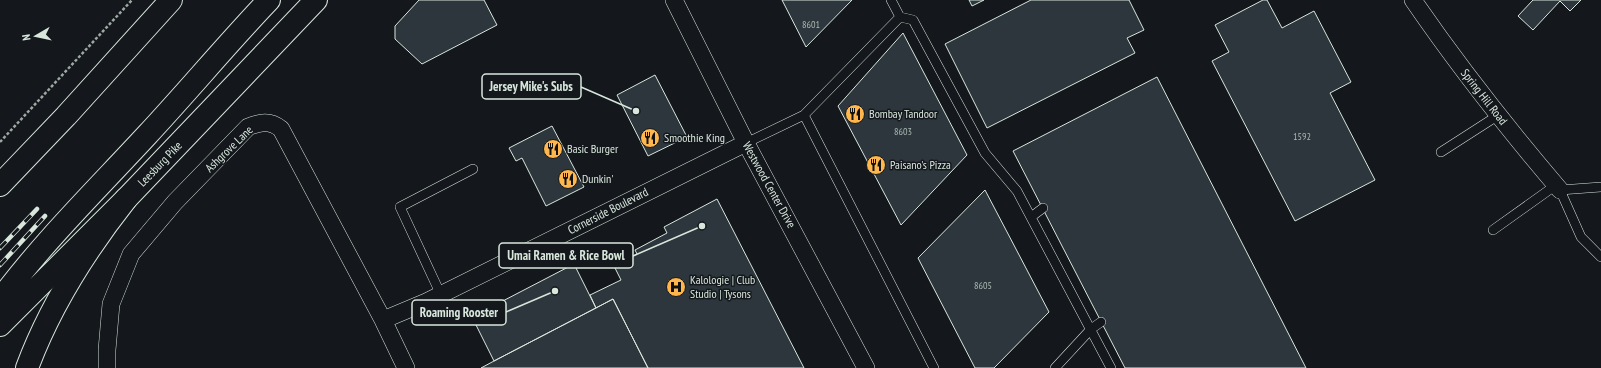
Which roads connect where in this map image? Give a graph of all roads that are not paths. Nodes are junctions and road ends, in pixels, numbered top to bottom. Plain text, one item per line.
1 (171, 0) edge
2 (269, 0) edge
3 (316, 0) edge
4 (674, 0) edge
5 (891, 0) edge
6 (1413, 0) edge
7 (900, 17) junction
8 (804, 115) junction
9 (1497, 116) junction
10 (746, 143) junction
11 (1441, 152) dead end
12 (473, 169) dead end
13 (0, 185) edge
14 (1601, 187) edge
15 (1558, 188) junction
16 (126, 199) junction
17 (1043, 208) dead end
18 (1031, 217) junction
19 (1493, 230) dead end
20 (1601, 256) edge
21 (441, 295) junction
22 (0, 300) edge
23 (383, 320) junction
24 (1101, 322) dead end
25 (0, 325) edge
26 (1091, 329) junction
27 (27, 368) edge
28 (108, 368) edge
29 (406, 368) edge
30 (866, 368) edge
31 (934, 368) edge
32 (1055, 368) edge
33 (1111, 368) edge

1 - 13 highway
2 - 22 highway
3 - 16 highway, Leesburg Pike
4 - 10 street, Westwood Center Drive
5 - 7 lane
6 - 9 street, Spring Hill Road
7 - 8 lane
7 - 18 lane
8 - 10 lane
8 - 31 lane
9 - 11 lane
9 - 15 street, Spring Hill Road
10 - 21 street, Cornerside Boulevard
10 - 30 street, Westwood Center Drive
12 - 21 lane
14 - 15 lane
15 - 19 lane
15 - 20 lane
16 - 25 highway, Leesburg Pike
16 - 27 highway
17 - 18 lane
18 - 26 lane
21 - 23 street, Cornerside Boulevard
23 - 28 street, Ashgrove Lane
23 - 29 street, Ashgrove Lane
24 - 26 lane
26 - 32 lane
26 - 33 lane

